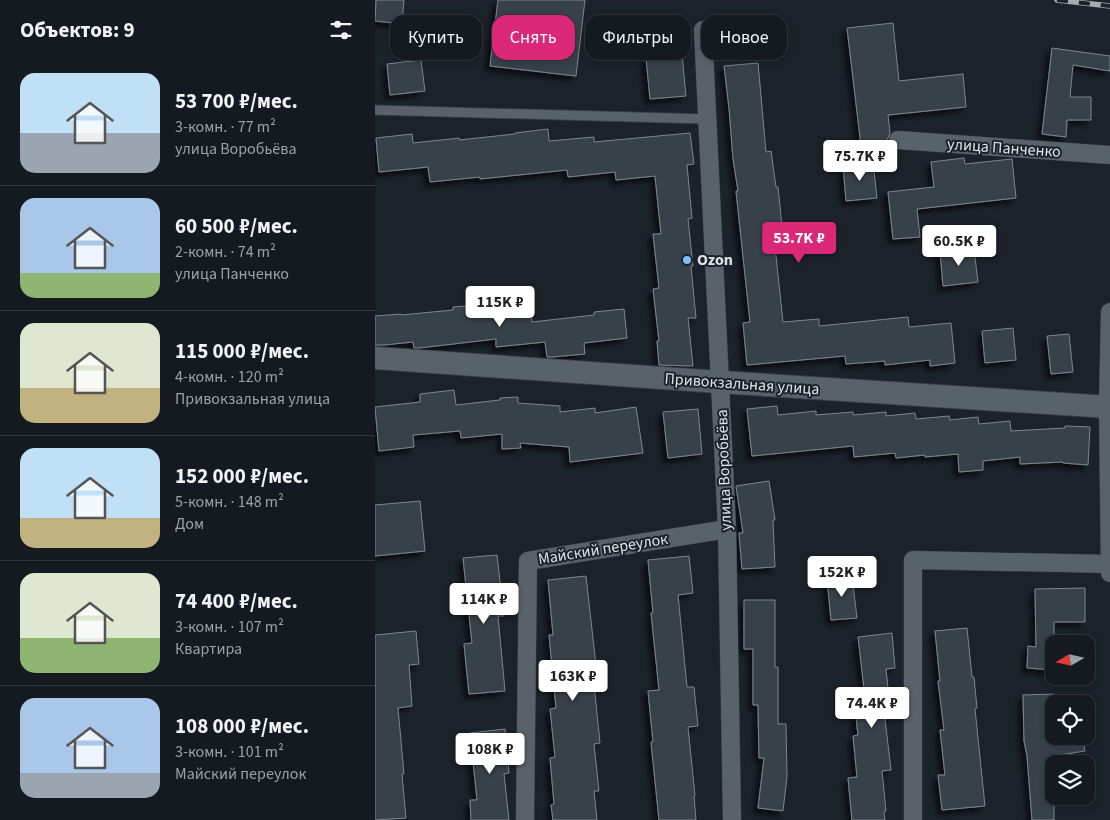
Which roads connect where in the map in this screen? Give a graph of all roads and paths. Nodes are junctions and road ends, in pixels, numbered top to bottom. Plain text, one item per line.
1 (704, 60) edge
2 (375, 110) edge
3 (707, 119) junction
4 (898, 140) dead end
5 (1110, 155) edge
6 (1110, 312) edge
7 (375, 358) edge
8 (720, 382) junction
9 (1109, 407) edge
10 (727, 529) junction
11 (1110, 564) edge
12 (1110, 572) edge
13 (525, 820) edge
14 (732, 820) edge
15 (913, 820) edge

1 - 3 street, улица Воробьёва
2 - 3 lane
3 - 8 street, улица Воробьёва
4 - 5 street, улица Панченко
6 - 9 street
7 - 8 street, Привокзальная улица
8 - 9 street, Привокзальная улица
8 - 10 street, улица Воробьёва
9 - 11 street
10 - 13 street, Майский переулок
10 - 14 street, улица Воробьёва
11 - 12 street
11 - 15 street

